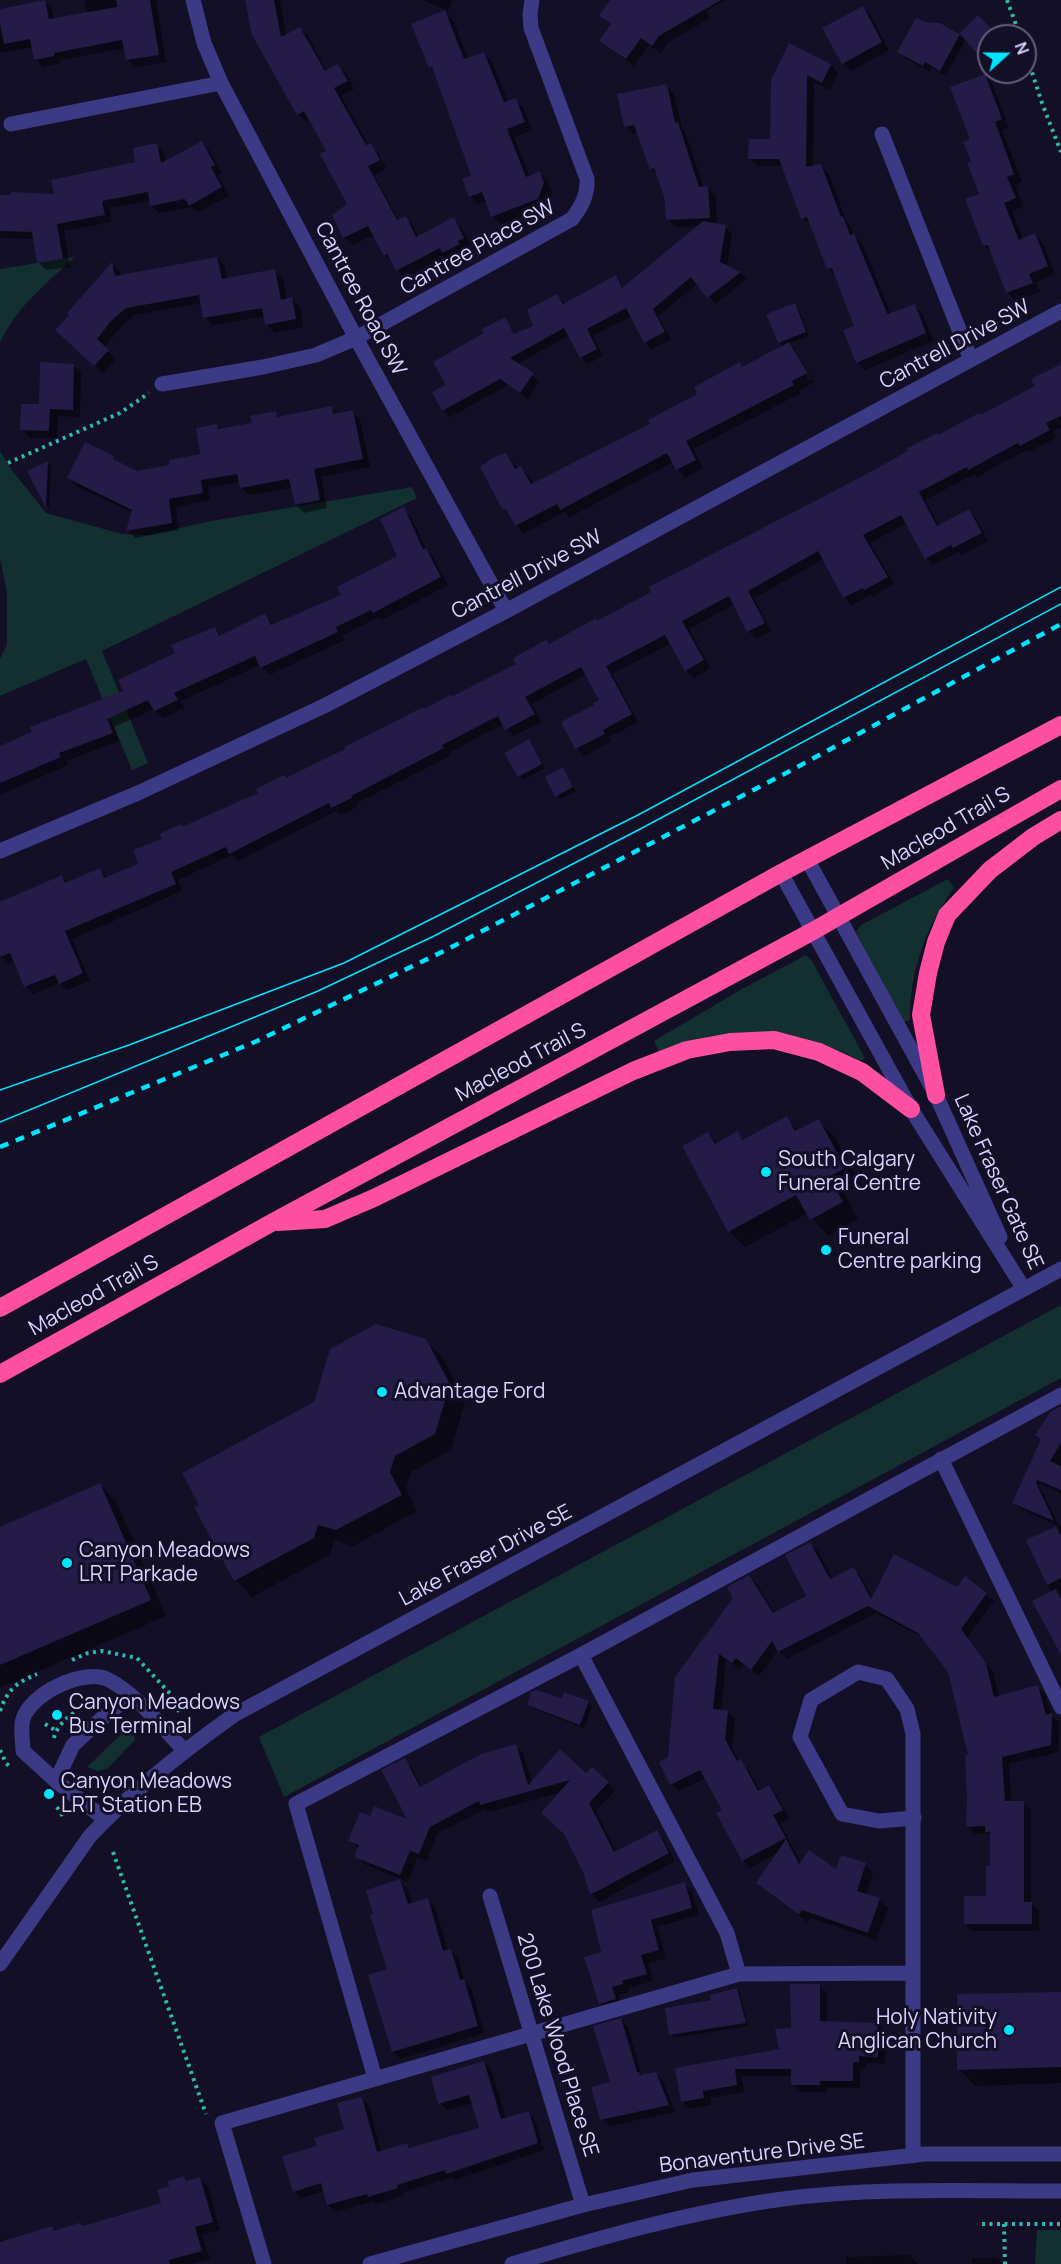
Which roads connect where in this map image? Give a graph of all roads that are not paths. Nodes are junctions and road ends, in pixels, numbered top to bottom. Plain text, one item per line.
1 (193, 0) edge
2 (532, 0) edge
3 (221, 83) junction
4 (11, 124) dead end
5 (882, 134) dead end
6 (1061, 311) edge
7 (356, 339) junction
8 (971, 360) junction
9 (162, 384) road end
10 (506, 611) junction
11 (1061, 725) edge
12 (1061, 789) edge
13 (1061, 820) edge
14 (0, 851) edge
15 (807, 859) junction
16 (781, 873) junction
17 (838, 916) junction
18 (813, 931) junction
19 (936, 1095) junction
20 (911, 1109) junction
21 (273, 1222) junction
22 (1061, 1269) edge
23 (1024, 1288) junction
24 (0, 1308) edge
25 (0, 1374) edge
26 (1061, 1395) edge
27 (941, 1459) junction
28 (581, 1655) junction
29 (131, 1697) junction
30 (1061, 1707) edge
31 (184, 1750) junction
32 (56, 1781) junction
33 (914, 1818) junction
34 (106, 1820) junction
35 (490, 1896) dead end
36 (0, 1964) edge
37 (913, 1973) junction
38 (739, 1974) junction
39 (531, 2033) junction
40 (375, 2078) junction
41 (1061, 2154) edge
42 (913, 2156) junction
43 (1061, 2191) edge
44 (583, 2205) junction
45 (264, 2264) edge
46 (370, 2264) edge
47 (512, 2264) edge

1 - 3 street, Cantree Road SW
2 - 7 street, Cantree Place SW
3 - 4 street
3 - 7 street, Cantree Road SW
5 - 8 street
6 - 8 street, Cantrell Drive SW
7 - 9 street, Cantree Place SW
7 - 10 street, Cantree Road SW
8 - 10 street, Cantrell Drive SW
10 - 14 street, Cantrell Drive SW
11 - 15 highway, Macleod Trail S
12 - 17 highway, Macleod Trail S
13 - 19 highway
15 - 16 highway, Macleod Trail S
15 - 17 street, Lake Fraser Gate SE
16 - 18 street, Lake Fraser Gate SE
16 - 24 highway, Macleod Trail S
17 - 18 highway, Macleod Trail S
17 - 19 street, Lake Fraser Gate SE
18 - 20 street, Lake Fraser Gate SE
18 - 21 highway, Macleod Trail S
19 - 23 street, Lake Fraser Gate SE
20 - 21 highway
20 - 23 street, Lake Fraser Gate SE
21 - 25 highway, Macleod Trail S
22 - 23 street, Lake Fraser Drive SE
23 - 31 street, Lake Fraser Drive SE
26 - 27 street
27 - 28 street
27 - 30 street
28 - 38 street
28 - 40 street
29 - 31 street
29 - 32 street
29 - 32 street
31 - 34 street, Lake Fraser Drive SE
32 - 34 street
33 - 33 street
33 - 37 street
34 - 36 street, Lake Fraser Drive SE
35 - 39 street, 200 Lake Wood Place SE
37 - 38 street
37 - 42 street
38 - 39 street
39 - 40 street
39 - 44 street, 200 Lake Wood Place SE
40 - 45 street
41 - 42 street, Bonaventure Drive SE
42 - 44 street, Bonaventure Drive SE
43 - 47 street
44 - 46 street, Bonaventure Drive SE

